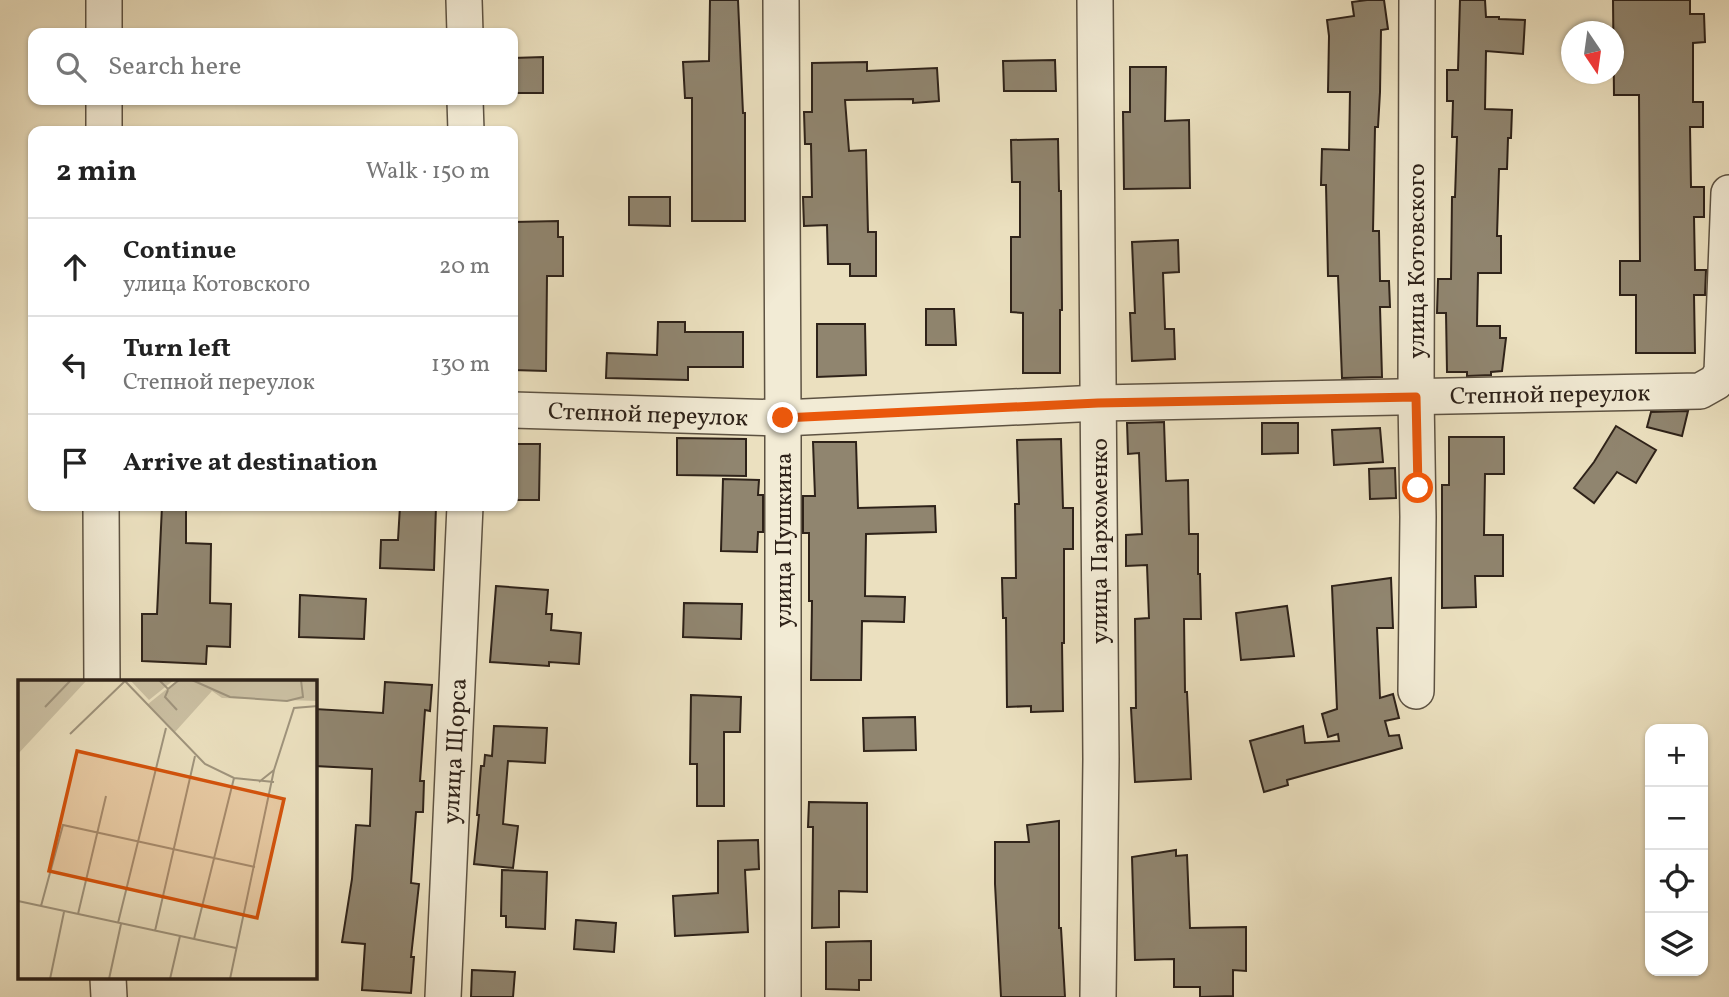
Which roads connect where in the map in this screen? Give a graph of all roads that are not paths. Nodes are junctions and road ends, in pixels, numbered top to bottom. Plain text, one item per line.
1 (104, 0) edge
2 (464, 0) edge
3 (781, 0) edge
4 (1095, 0) edge
5 (1417, 0) edge
6 (104, 28) edge
7 (464, 28) edge
8 (104, 105) edge
9 (465, 105) edge
10 (104, 126) edge
11 (466, 126) edge
12 (1729, 192) edge
13 (1416, 397) junction
14 (1098, 403) junction
15 (518, 410) edge
16 (783, 418) junction
17 (101, 511) edge
18 (465, 511) edge
19 (102, 680) edge
20 (1416, 691) dead end
21 (108, 979) edge
22 (109, 997) edge
23 (443, 997) edge
24 (783, 997) edge
25 (1098, 997) edge

1 - 6 street
2 - 7 street
3 - 16 street, улица Пушкина
4 - 14 street, улица Пархоменко
5 - 13 street, улица Котовского
8 - 10 street
9 - 11 street
12 - 13 street, Степной переулок
13 - 14 street, Степной переулок
13 - 20 street, улица Котовского
14 - 16 street, Степной переулок
14 - 25 street, улица Пархоменко
15 - 16 street, Степной переулок
16 - 24 street, улица Пушкина
17 - 19 street
18 - 23 street, улица Щорса
21 - 22 street

